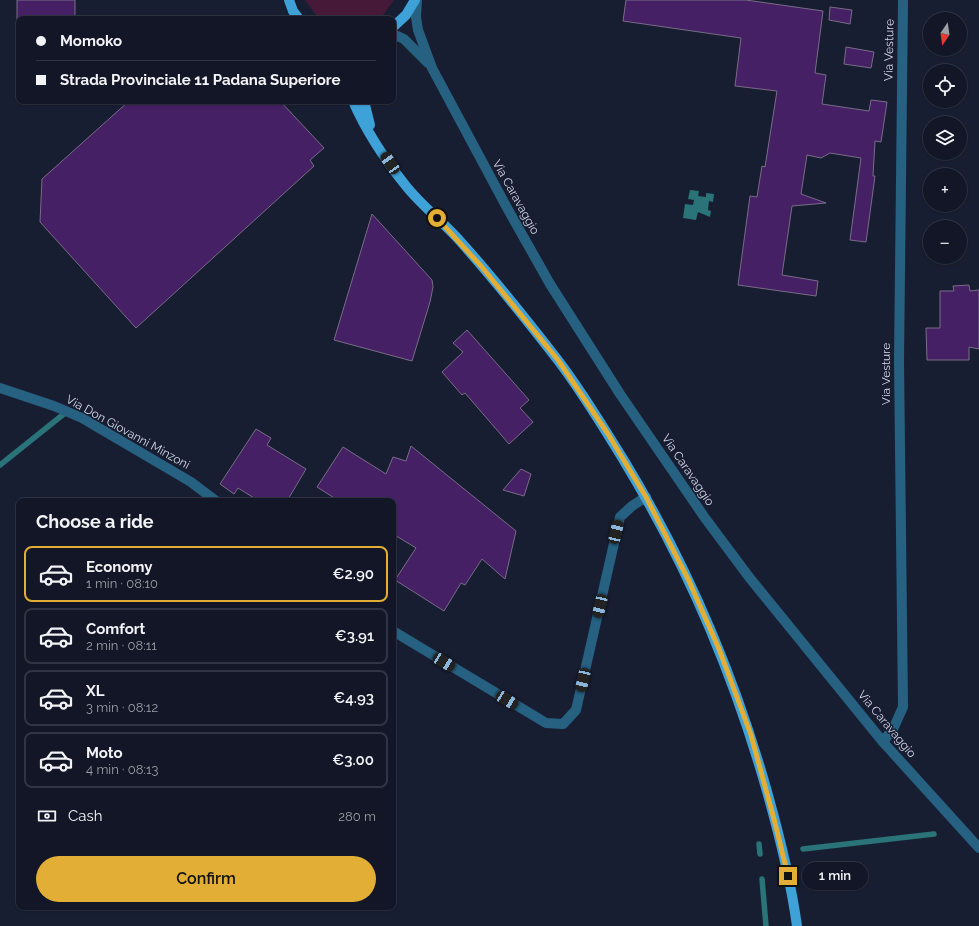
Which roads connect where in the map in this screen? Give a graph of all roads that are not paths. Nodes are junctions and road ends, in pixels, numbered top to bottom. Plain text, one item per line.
1 (289, 0) edge
2 (416, 0) edge
3 (903, 0) edge
4 (297, 16) edge
5 (396, 24) edge
6 (396, 35) edge
7 (432, 68) junction
8 (355, 104) edge
9 (365, 104) edge
10 (372, 137) junction
11 (0, 388) edge
12 (646, 497) junction
13 (212, 498) edge
14 (396, 633) edge
15 (883, 742) junction
16 (979, 848) edge
17 (797, 926) edge

1 - 4 main road
2 - 5 main road, Via Caravaggio
2 - 7 street, Via Caravaggio
3 - 15 street, Via Vesture
6 - 7 street, Via Caravaggio
7 - 15 street, Via Caravaggio
8 - 10 main road
9 - 10 main road
10 - 12 main road
11 - 13 street, Via Don Giovanni Minzoni
12 - 14 street
12 - 17 main road
15 - 16 street, Via Caravaggio

